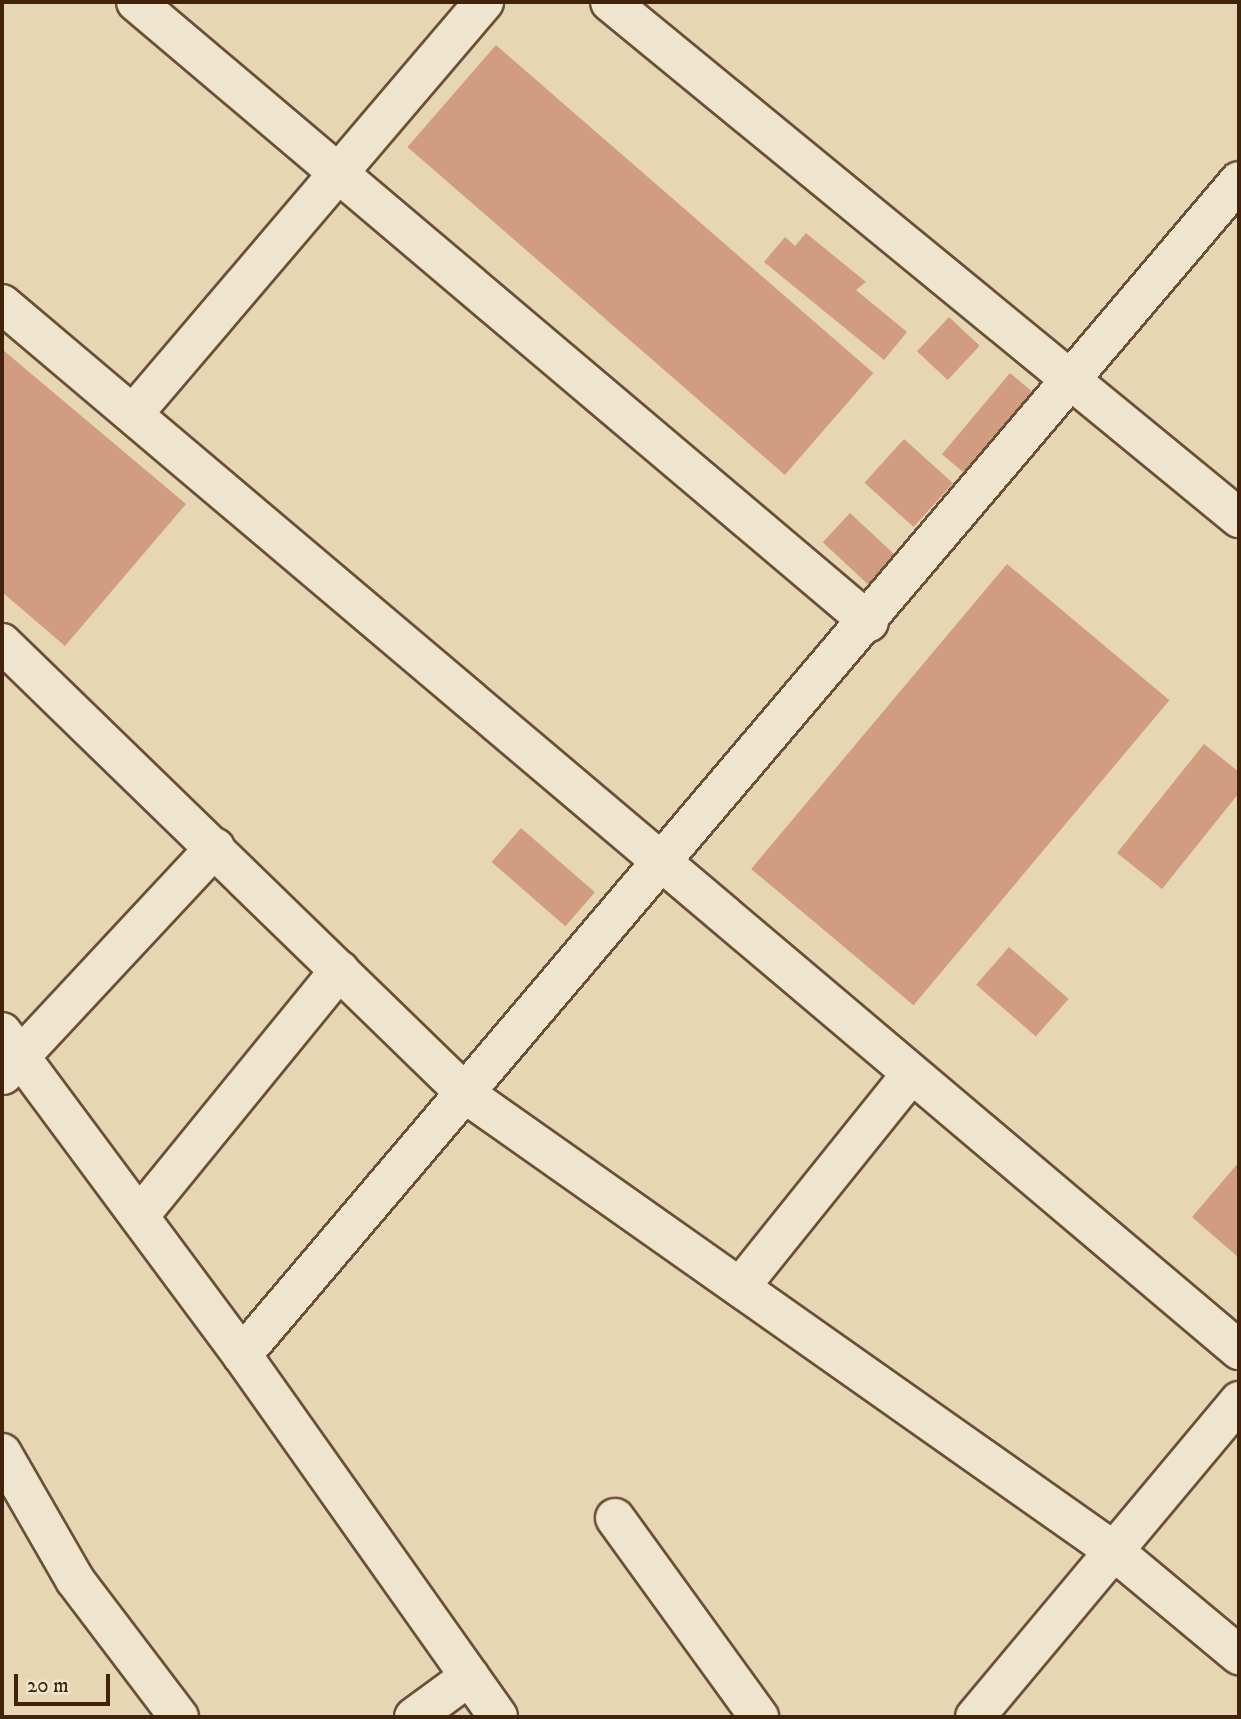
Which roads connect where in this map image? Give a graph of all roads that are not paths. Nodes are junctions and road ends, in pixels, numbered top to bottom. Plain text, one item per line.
1 (136, 2) edge
2 (484, 2) edge
3 (610, 2) edge
4 (343, 171) junction
5 (1239, 181) edge
6 (2, 304) edge
7 (1074, 378) junction
8 (135, 413) junction
9 (1239, 518) edge
10 (869, 622) junction
11 (2, 643) edge
12 (215, 848) junction
13 (660, 861) junction
14 (340, 970) junction
15 (9, 1056) edge
16 (911, 1074) junction
17 (467, 1095) junction
18 (140, 1215) junction
19 (740, 1287) junction
20 (1239, 1350) edge
21 (242, 1355) junction
22 (1239, 1401) edge
23 (2, 1453) edge
24 (615, 1518) dead end
25 (1114, 1551) junction
26 (1239, 1655) edge
27 (470, 1676) junction
28 (178, 1717) edge
29 (414, 1717) edge
30 (499, 1717) edge
31 (759, 1717) edge
32 (975, 1717) edge

1 - 4 street
2 - 4 street
3 - 7 street
4 - 8 street
4 - 10 street
5 - 7 street
6 - 8 street
7 - 9 street
7 - 10 street
8 - 13 street
10 - 13 street
11 - 12 street
12 - 14 street
12 - 15 street
13 - 16 street
13 - 17 street
14 - 17 street
14 - 18 street
15 - 18 street
16 - 19 street
16 - 20 street
17 - 19 street
17 - 21 street
18 - 21 street
19 - 25 street
21 - 27 street
22 - 25 street
23 - 28 street
24 - 31 street
25 - 26 street
25 - 32 street
27 - 29 street
27 - 30 street

